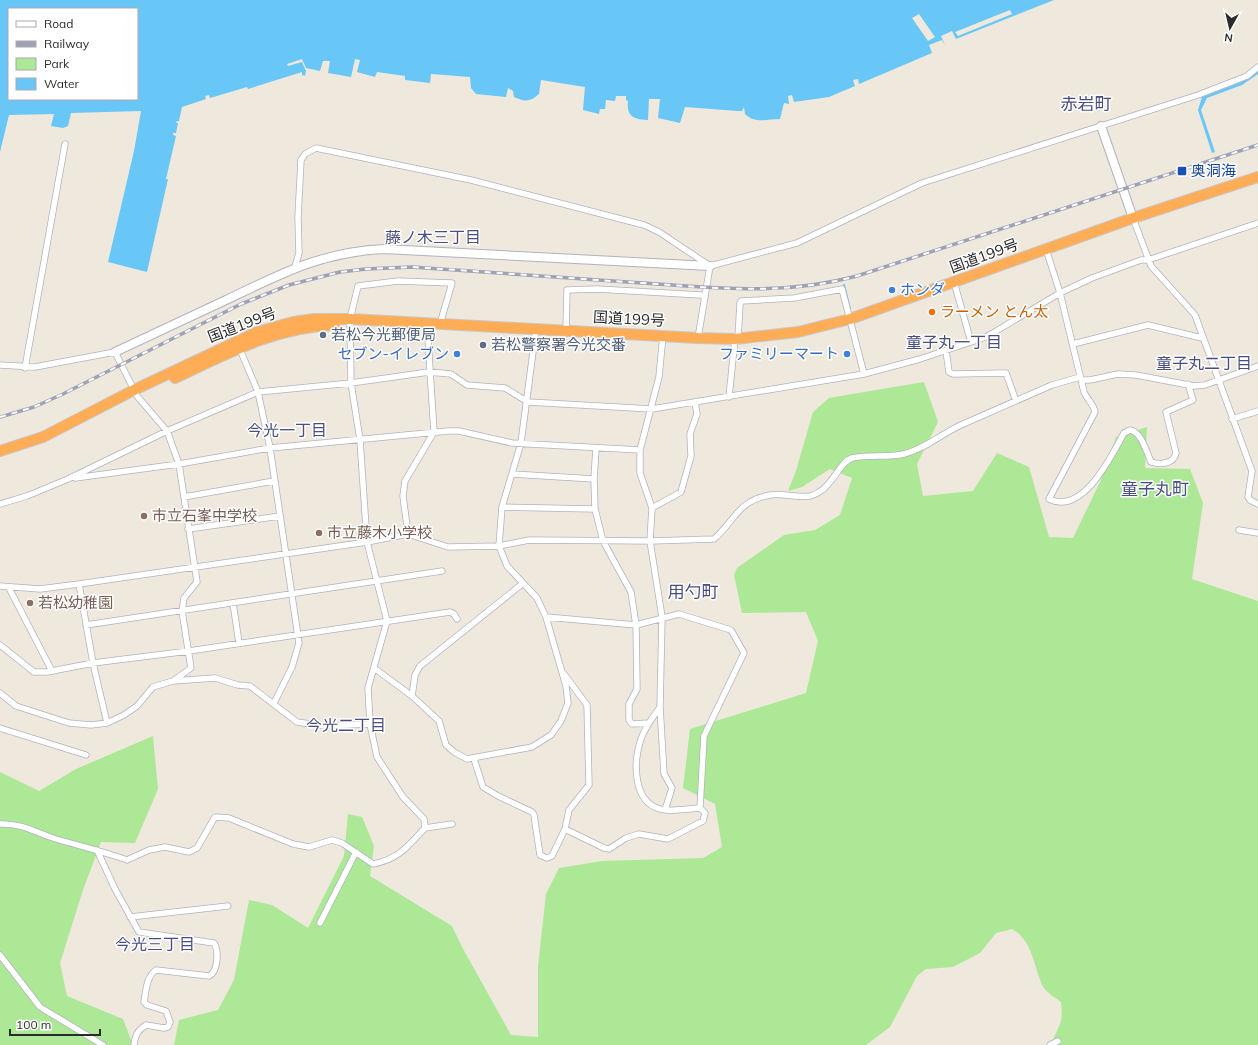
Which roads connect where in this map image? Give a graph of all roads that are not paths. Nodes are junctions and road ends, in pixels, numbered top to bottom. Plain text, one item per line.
1 (1258, 67) edge
2 (1101, 126) junction
3 (65, 144) dead end
4 (1258, 177) edge
5 (1258, 183) edge
6 (1134, 221) junction
7 (1258, 223) edge
8 (1046, 252) junction
9 (1148, 260) junction
10 (710, 266) junction
11 (295, 267) junction
12 (955, 285) junction
13 (1060, 293) junction
14 (705, 297) junction
15 (350, 322) junction
16 (850, 322) junction
17 (440, 324) junction
18 (427, 327) junction
19 (566, 330) junction
20 (536, 332) junction
21 (662, 338) junction
22 (698, 338) junction
23 (1202, 338) junction
24 (735, 340) junction
25 (971, 342) junction
26 (238, 344) junction
27 (1072, 344) junction
28 (946, 351) junction
29 (115, 352) junction
30 (0, 365) edge
31 (1258, 366) edge
32 (24, 368) junction
33 (429, 372) junction
34 (864, 374) junction
35 (1080, 379) junction
36 (1218, 381) junction
37 (351, 383) junction
38 (1188, 384) junction
39 (258, 392) junction
40 (136, 393) junction
41 (729, 397) junction
42 (1016, 401) junction
43 (528, 402) junction
44 (695, 402) junction
45 (652, 409) junction
46 (1258, 411) edge
47 (1232, 419) junction
48 (166, 431) junction
49 (434, 432) junction
50 (360, 440) junction
51 (521, 443) junction
52 (270, 448) junction
53 (596, 448) junction
54 (640, 450) junction
55 (0, 451) edge
56 (0, 457) edge
57 (179, 464) junction
58 (512, 474) junction
59 (68, 479) junction
60 (594, 480) junction
61 (274, 481) junction
62 (184, 497) junction
63 (0, 504) edge
64 (1258, 504) edge
65 (502, 507) junction
66 (652, 508) junction
67 (594, 509) junction
68 (280, 516) junction
69 (188, 529) junction
70 (1239, 530) dead end
71 (1258, 533) edge
72 (408, 534) junction
73 (602, 541) junction
74 (650, 541) junction
75 (367, 542) junction
76 (500, 546) junction
77 (285, 554) junction
78 (194, 567) junction
79 (442, 571) dead end
80 (378, 581) junction
81 (79, 584) junction
82 (522, 584) junction
83 (0, 586) edge
84 (9, 588) junction
85 (291, 595) junction
86 (233, 603) junction
87 (182, 610) junction
88 (546, 617) junction
89 (662, 617) junction
90 (457, 619) dead end
91 (387, 621) junction
92 (86, 625) junction
93 (636, 625) junction
94 (297, 634) junction
95 (239, 643) junction
96 (0, 645) edge
97 (189, 651) junction
98 (93, 663) junction
99 (374, 668) junction
100 (561, 670) junction
101 (52, 671) junction
102 (173, 681) junction
103 (0, 693) edge
104 (412, 696) junction
105 (274, 703) junction
106 (660, 707) junction
107 (107, 723) junction
108 (649, 723) junction
109 (370, 724) junction
110 (0, 728) edge
111 (86, 755) dead end
112 (474, 759) junction
113 (700, 808) junction
114 (665, 810) junction
115 (0, 824) edge
116 (452, 824) dead end
117 (424, 828) junction
118 (565, 829) junction
119 (97, 850) junction
120 (356, 852) junction
121 (228, 906) dead end
122 (130, 917) junction
123 (320, 923) dead end
124 (0, 954) edge
125 (1058, 1041) dead end
126 (103, 1045) edge
127 (134, 1045) edge
128 (1050, 1045) edge

1 - 2 street
2 - 6 street
2 - 10 street
3 - 32 street
4 - 6 highway, 国道199号
5 - 6 highway, 国道199号
6 - 8 highway, 国道199号
6 - 9 street
7 - 9 street
8 - 12 highway, 国道199号
8 - 13 street
9 - 13 street
9 - 23 street
10 - 11 street
10 - 11 street
10 - 14 street
11 - 29 street
12 - 16 highway, 国道199号
12 - 25 street
13 - 25 street
13 - 27 street
14 - 19 street
14 - 22 street
15 - 17 street
15 - 18 highway, 国道199号
15 - 26 highway, 国道199号
15 - 37 street
16 - 24 highway, 国道199号
16 - 24 street
16 - 34 street
17 - 18 highway, 国道199号
17 - 20 highway, 国道199号
18 - 20 highway, 国道199号
18 - 33 street
19 - 20 highway, 国道199号
19 - 21 highway, 国道199号
20 - 21 highway, 国道199号
20 - 43 street
21 - 22 highway, 国道199号
21 - 24 highway, 国道199号
21 - 45 street
22 - 24 highway, 国道199号
23 - 27 street
23 - 36 street
24 - 41 street
25 - 28 street
26 - 39 street
26 - 40 highway, 国道199号
27 - 35 street
28 - 34 street
28 - 42 street
29 - 32 street
29 - 40 street
30 - 32 street
31 - 36 street
33 - 37 street
33 - 43 street
33 - 49 street
34 - 41 street
35 - 38 street
35 - 38 street
35 - 42 street
36 - 38 street
36 - 47 street
37 - 39 street
37 - 50 street
39 - 48 street
39 - 52 street
40 - 48 street
40 - 55 highway, 国道199号
40 - 56 highway, 国道199号
41 - 44 street
42 - 74 street
43 - 45 street
43 - 51 street
44 - 45 street
44 - 66 street
45 - 54 street
46 - 47 street
47 - 64 street
48 - 57 street
48 - 59 street
49 - 50 street
49 - 51 street
49 - 72 street
50 - 52 street
50 - 75 street
51 - 53 street
51 - 58 street
52 - 57 street
52 - 61 street
53 - 54 street
53 - 60 street
54 - 66 street
57 - 59 street
57 - 62 street
58 - 60 street
58 - 65 street
59 - 63 street
60 - 67 street
61 - 62 street
61 - 68 street
62 - 69 street
65 - 67 street
65 - 76 street
66 - 74 street
67 - 73 street
68 - 69 street
68 - 77 street
69 - 78 street
70 - 71 street
72 - 75 street
72 - 76 street
73 - 74 street
73 - 76 street
73 - 93 street
74 - 89 street
75 - 77 street
75 - 80 street
76 - 82 street
77 - 78 street
77 - 85 street
78 - 81 street
78 - 87 street
79 - 80 street
80 - 85 street
80 - 91 street
81 - 84 street
81 - 92 street
82 - 88 street
82 - 104 street
83 - 84 street
84 - 101 street
85 - 86 street
85 - 94 street
86 - 87 street
86 - 95 street
87 - 92 street
87 - 97 street
88 - 93 street
88 - 100 street
89 - 93 street
89 - 106 street
89 - 113 street
90 - 91 street
91 - 94 street
91 - 99 street
92 - 98 street
93 - 108 street
94 - 95 street
94 - 105 street
95 - 97 street
96 - 101 street
97 - 98 street
97 - 102 street
98 - 101 street
98 - 107 street
99 - 104 street
99 - 109 street
100 - 112 street
100 - 118 street
102 - 105 street
102 - 107 street
103 - 107 street
104 - 112 street
105 - 109 street
106 - 108 street
106 - 114 street
108 - 114 street
109 - 117 street
110 - 111 street
112 - 118 street
113 - 114 street
113 - 118 street
115 - 119 street
116 - 117 street
117 - 120 street
119 - 120 street
119 - 122 street
120 - 123 street
121 - 122 street
122 - 127 street
124 - 126 street
125 - 128 street

